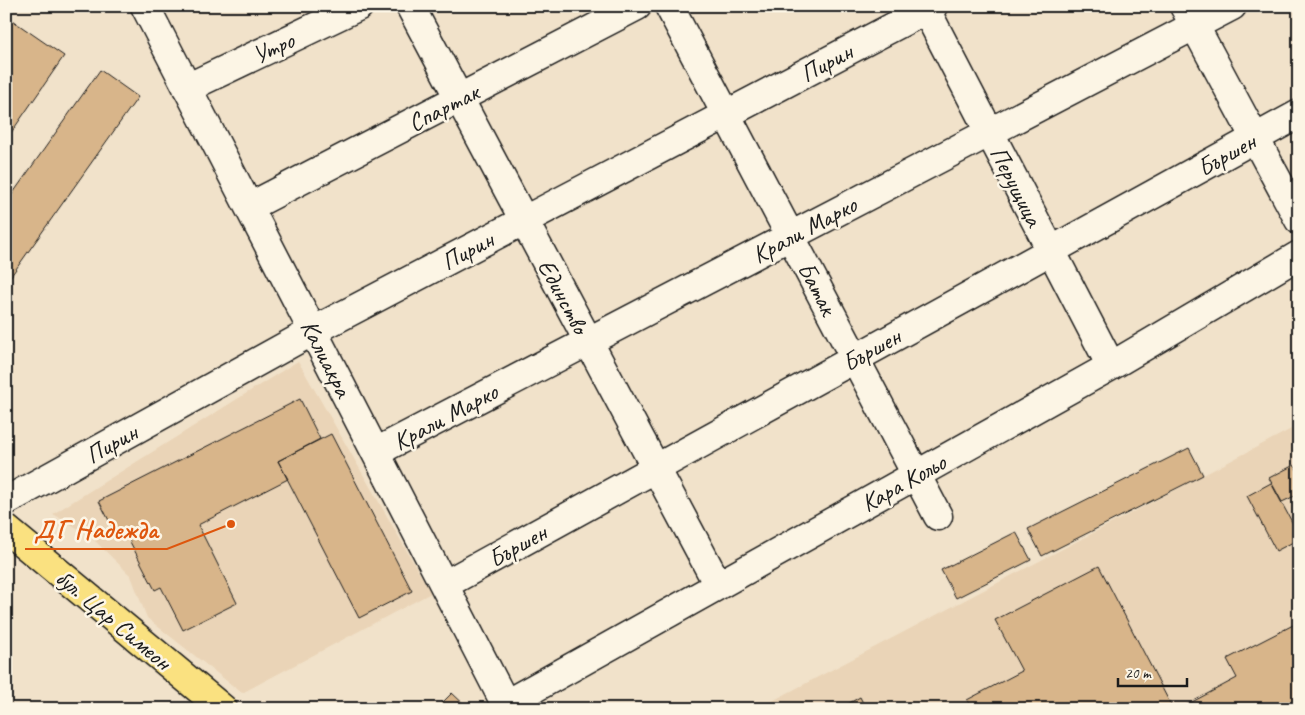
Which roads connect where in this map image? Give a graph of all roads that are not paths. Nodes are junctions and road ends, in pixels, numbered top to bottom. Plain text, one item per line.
1 (145, 6) edge
2 (359, 6) edge
3 (410, 6) edge
4 (637, 6) edge
5 (669, 6) edge
6 (1232, 6) edge
7 (928, 7) edge
8 (1190, 16) edge
9 (187, 88) junction
10 (460, 98) junction
11 (726, 114) junction
12 (1299, 114) edge
13 (990, 133) junction
14 (1255, 138) junction
15 (249, 207) junction
16 (524, 220) junction
17 (1299, 220) edge
18 (790, 236) junction
19 (1050, 250) junction
20 (1299, 255) edge
21 (313, 331) junction
22 (589, 342) junction
23 (855, 359) junction
24 (1111, 366) junction
25 (376, 452) junction
26 (656, 468) junction
27 (916, 474) junction
28 (6, 501) edge
29 (938, 516) dead end
30 (6, 529) edge
31 (444, 585) junction
32 (718, 585) junction
33 (507, 706) edge
34 (222, 709) edge

1 - 9 street, Калиакра
2 - 9 street, Утро
3 - 10 street, Единство
4 - 10 street, Спартак
5 - 11 street, Батак
6 - 8 street, Крали Марко
7 - 11 street, Пирин
7 - 13 street, Перущица
8 - 13 street, Крали Марко
8 - 14 street
9 - 15 street, Калиакра
10 - 15 street, Спартак
10 - 16 street, Единство
11 - 16 street, Пирин
11 - 18 street, Батак
12 - 14 street, Бършен
13 - 18 street, Крали Марко
13 - 19 street, Перущица
14 - 17 street
14 - 19 street, Бършен
15 - 21 street, Калиакра
16 - 21 street, Пирин
16 - 22 street, Единство
18 - 22 street, Крали Марко
18 - 23 street, Батак
19 - 23 street, Бършен
19 - 24 street, Перущица
20 - 24 street, Кара Кольо
21 - 25 street, Калиакра
21 - 28 street, Пирин
22 - 25 street, Крали Марко
22 - 26 street, Единство
23 - 26 street, Бършен
23 - 27 street, Батак
24 - 27 street, Кара Кольо
25 - 31 street, Калиакра
26 - 31 street, Бършен
26 - 32 street, Единство
27 - 29 street, Батак
27 - 32 street, Кара Кольо
30 - 34 main road, бул. Цар Симеон
31 - 33 street, Калиакра
32 - 33 street, Кара Кольо

